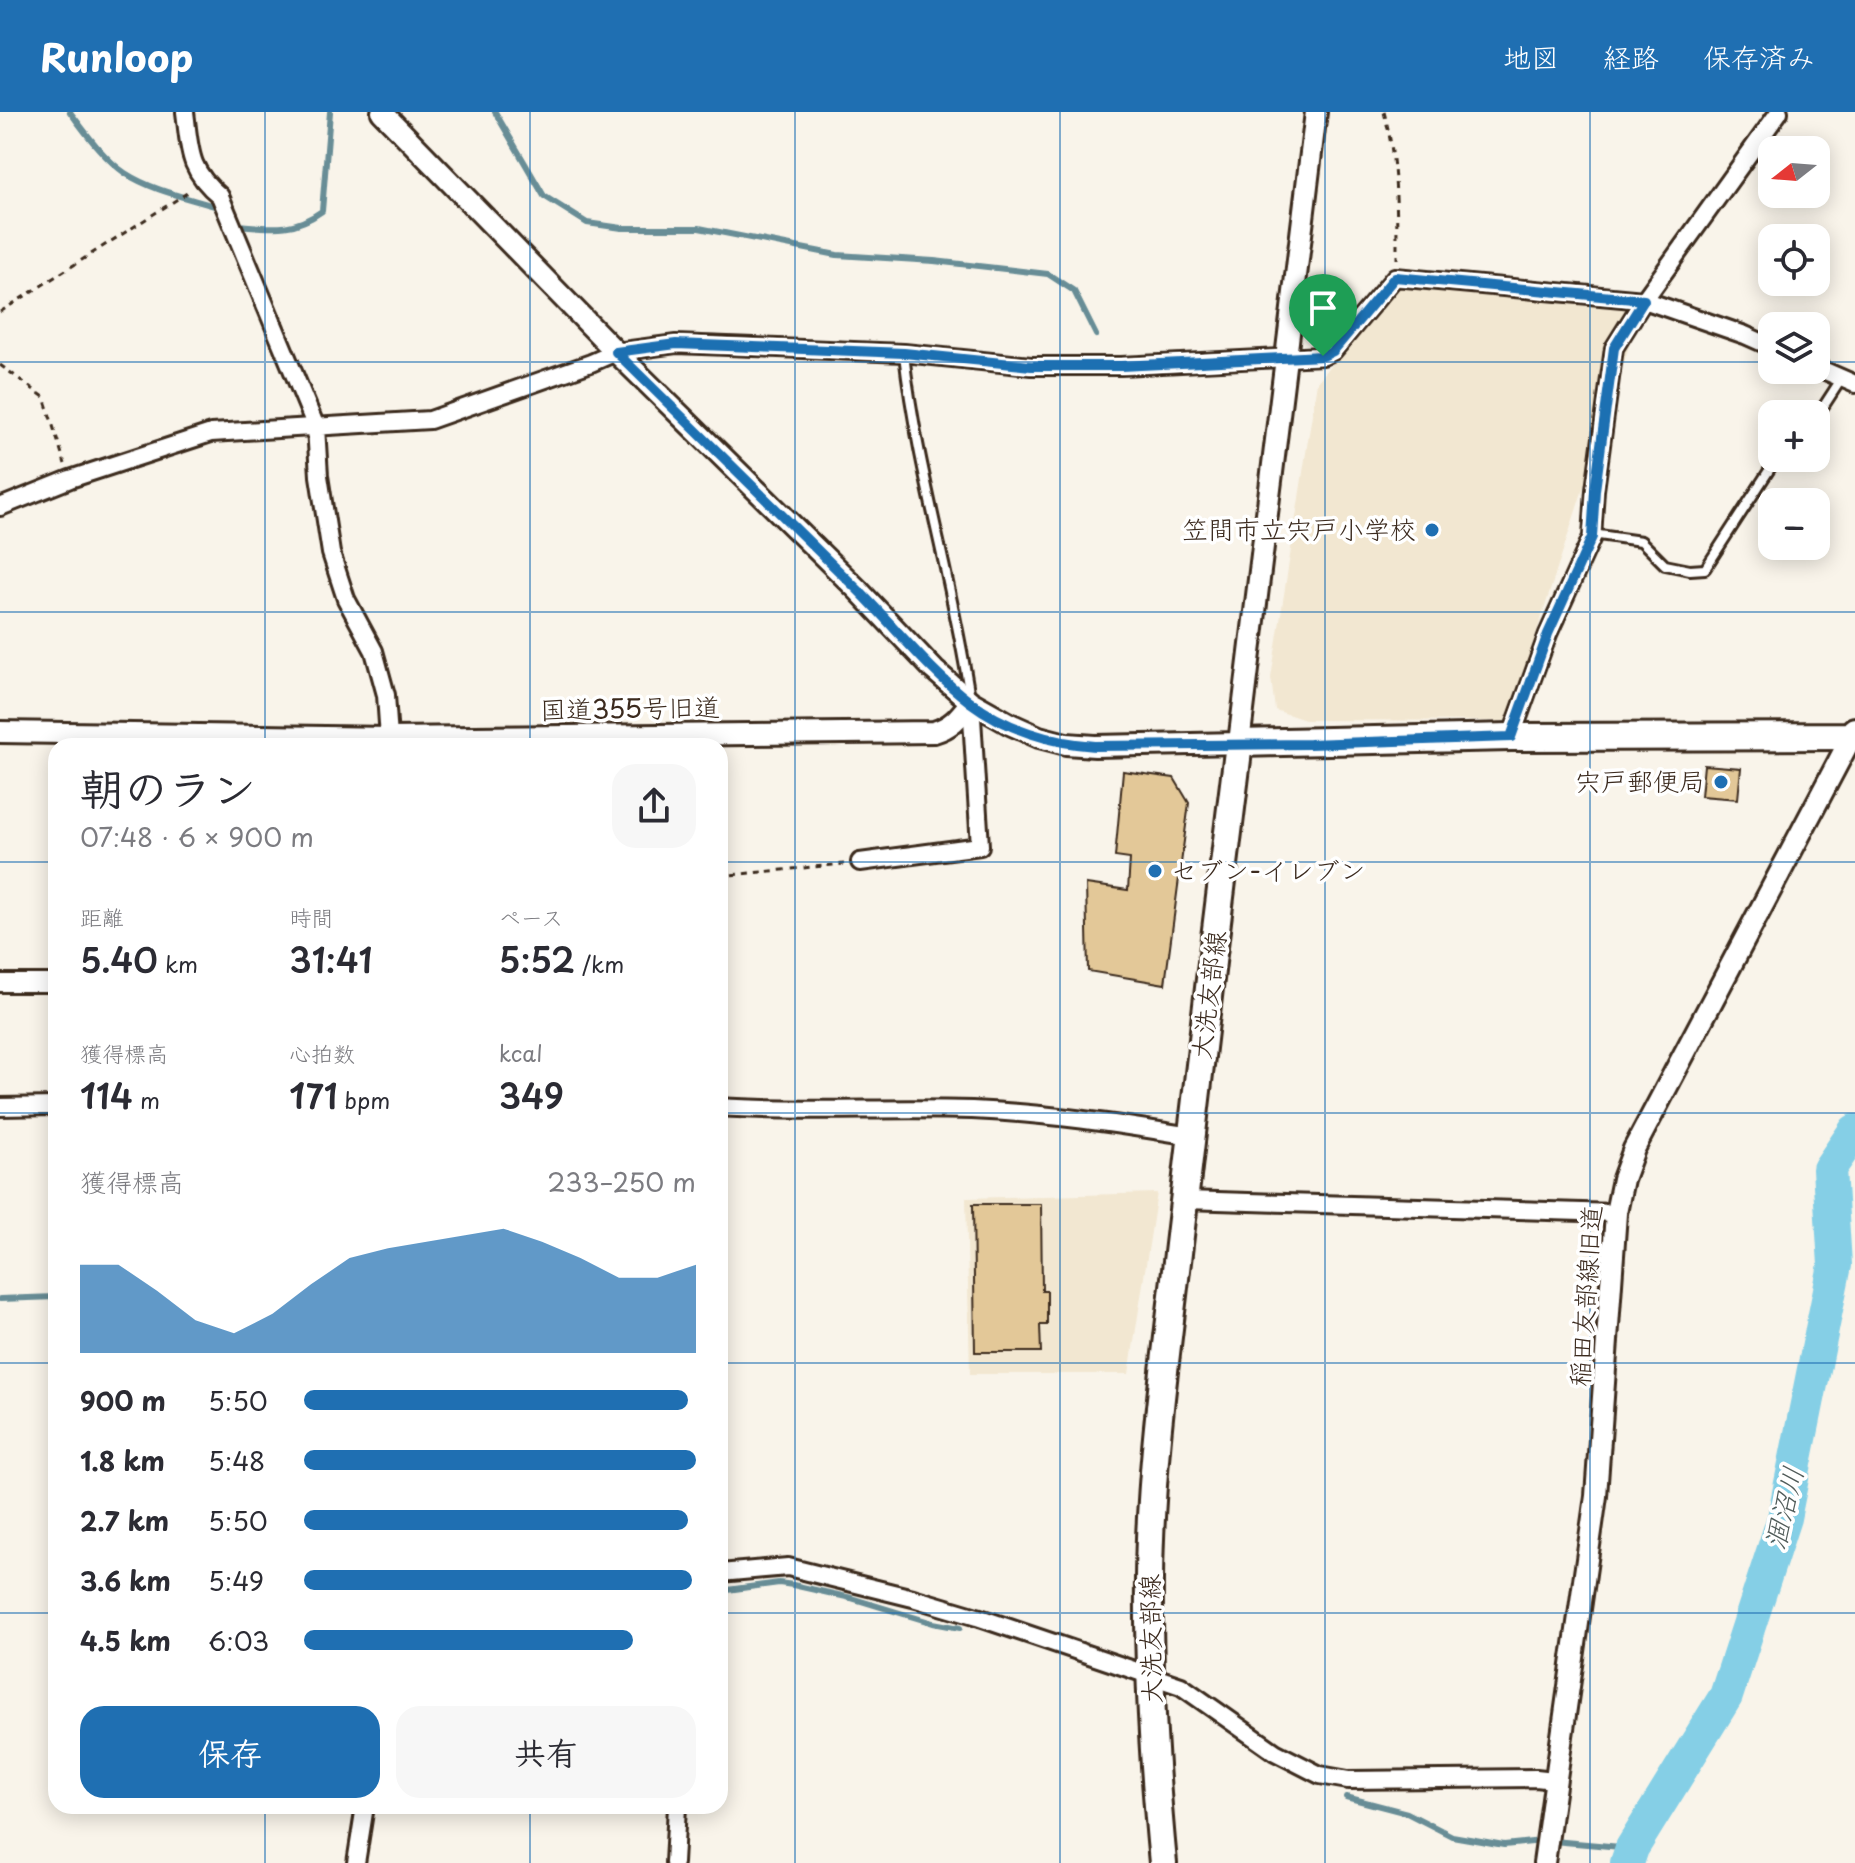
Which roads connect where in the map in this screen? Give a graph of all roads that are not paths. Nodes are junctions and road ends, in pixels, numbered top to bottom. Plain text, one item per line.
1 (185, 112) edge
2 (382, 112) edge
3 (1316, 112) edge
4 (1779, 112) edge
5 (1644, 300) junction
6 (1758, 341) edge
7 (616, 352) junction
8 (904, 353) junction
9 (1286, 357) junction
10 (1848, 381) edge
11 (1830, 402) edge
12 (316, 427) junction
13 (1768, 472) edge
14 (0, 507) edge
15 (1592, 534) junction
16 (971, 702) junction
17 (0, 732) edge
18 (1854, 734) edge
19 (1511, 737) junction
20 (389, 738) joint
21 (728, 738) edge
22 (1239, 743) junction
23 (860, 862) road end
24 (0, 983) edge
25 (48, 983) edge
26 (48, 1106) edge
27 (0, 1107) edge
28 (728, 1107) edge
29 (1191, 1136) junction
30 (1185, 1200) junction
31 (1616, 1213) junction
32 (728, 1572) edge
33 (1150, 1674) junction
34 (1554, 1780) junction
35 (364, 1814) edge
36 (677, 1814) edge
37 (356, 1863) edge
38 (674, 1863) edge
39 (1163, 1863) edge
40 (1544, 1863) edge

1 - 12 street
2 - 7 street
3 - 9 street
4 - 5 street
5 - 6 street
5 - 9 street
5 - 15 street
7 - 8 street
7 - 12 street
7 - 16 street
8 - 9 street
8 - 16 lane
9 - 22 street
10 - 11 lane
12 - 14 street
12 - 20 street
13 - 15 lane
15 - 19 street
16 - 21 street, 国道355号旧道
16 - 22 street
16 - 23 street
17 - 20 street, 国道355号旧道
18 - 19 main road
18 - 31 street, 稲田友部線旧道
19 - 22 main road
22 - 29 main road, 大洗友部線
24 - 25 street
26 - 27 street
28 - 29 street
29 - 30 main road, 大洗友部線
30 - 31 street
30 - 33 main road, 大洗友部線
31 - 34 street, 稲田友部線旧道
32 - 33 street
33 - 34 street
33 - 39 main road, 大洗友部線
34 - 40 street, 稲田友部線旧道
35 - 37 street
36 - 38 street

